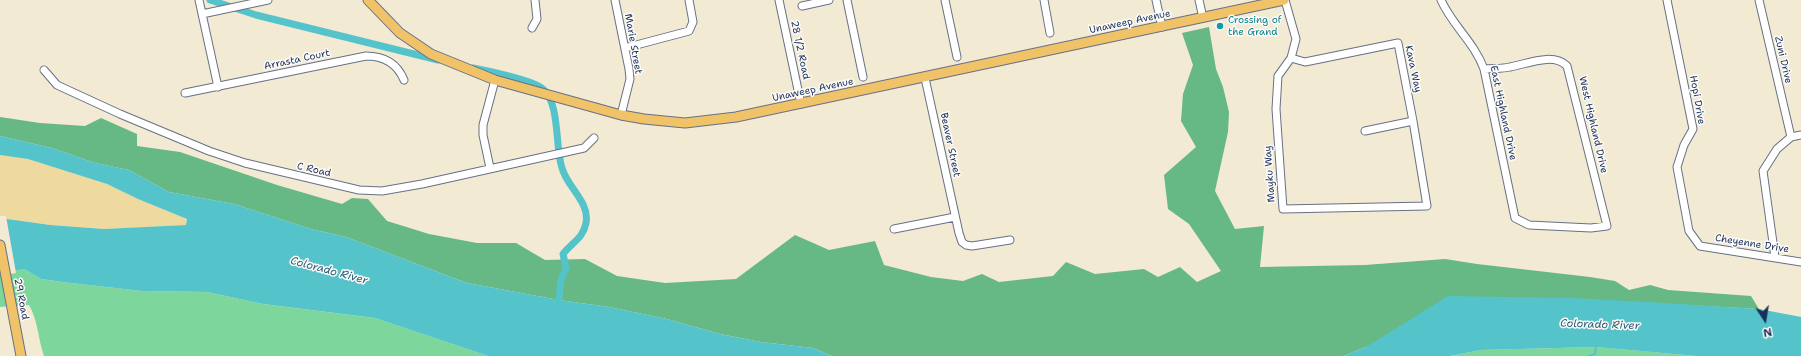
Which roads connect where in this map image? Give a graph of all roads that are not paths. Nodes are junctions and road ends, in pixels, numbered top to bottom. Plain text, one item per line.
1 (200, 0) edge
2 (268, 0) edge
3 (368, 0) edge
4 (535, 0) edge
5 (615, 0) edge
6 (689, 0) edge
7 (779, 0) edge
8 (829, 0) edge
9 (847, 0) edge
10 (946, 0) edge
11 (1044, 0) edge
12 (1156, 0) edge
13 (1199, 0) edge
14 (1285, 0) edge
15 (1441, 0) edge
16 (1667, 0) edge
17 (1759, 0) edge
18 (802, 6) dead end
19 (202, 14) junction
20 (1203, 18) junction
21 (1162, 27) junction
22 (532, 28) dead end
23 (1050, 33) dead end
24 (625, 48) junction
25 (957, 57) dead end
26 (1291, 58) junction
27 (1484, 69) junction
28 (44, 70) dead end
29 (863, 77) dead end
30 (925, 78) junction
31 (404, 80) dead end
32 (495, 80) junction
33 (218, 87) junction
34 (185, 93) dead end
35 (801, 104) junction
36 (622, 115) junction
37 (1413, 121) junction
38 (1364, 131) dead end
39 (1801, 135) edge
40 (1790, 137) junction
41 (594, 138) dead end
42 (490, 168) junction
43 (1427, 206) joint
44 (955, 217) junction
45 (1607, 226) joint
46 (894, 229) dead end
47 (1010, 240) dead end
48 (0, 245) edge
49 (1700, 246) joint
50 (1775, 257) junction
51 (1801, 262) edge
52 (20, 356) edge

1 - 19 street
2 - 19 street
3 - 32 main road, Unaweep Avenue
4 - 22 street
5 - 24 street, Marie Street
6 - 24 street
7 - 35 street, 28 1/2 Road
8 - 18 street
9 - 29 street
10 - 25 street
11 - 23 street
12 - 21 street
13 - 20 street
14 - 20 main road, Unaweep Avenue
14 - 26 street, Mayku Way
15 - 27 street, East Highland Drive
16 - 49 street, Hopi Drive
17 - 40 street, Zuni Drive
19 - 33 street
20 - 21 main road, Unaweep Avenue
21 - 30 main road, Unaweep Avenue
24 - 36 street, Marie Street
26 - 37 street, Kava Way
26 - 43 street, Mayku Way
27 - 45 street, East Highland Drive
27 - 45 street, West Highland Drive
28 - 42 street, C Road
30 - 35 main road, Unaweep Avenue
30 - 44 street, Beaver Street
31 - 33 street, Arrasta Court
32 - 36 main road, Unaweep Avenue
32 - 42 street
33 - 34 street, Arrasta Court
35 - 36 main road, Unaweep Avenue
37 - 38 street
37 - 43 street, Kava Way
39 - 40 street
40 - 50 street
41 - 42 street, C Road
44 - 46 street
44 - 47 street, Beaver Street
48 - 52 main road, 29 Road
49 - 50 street, Cheyenne Drive
50 - 51 street, Cheyenne Drive

